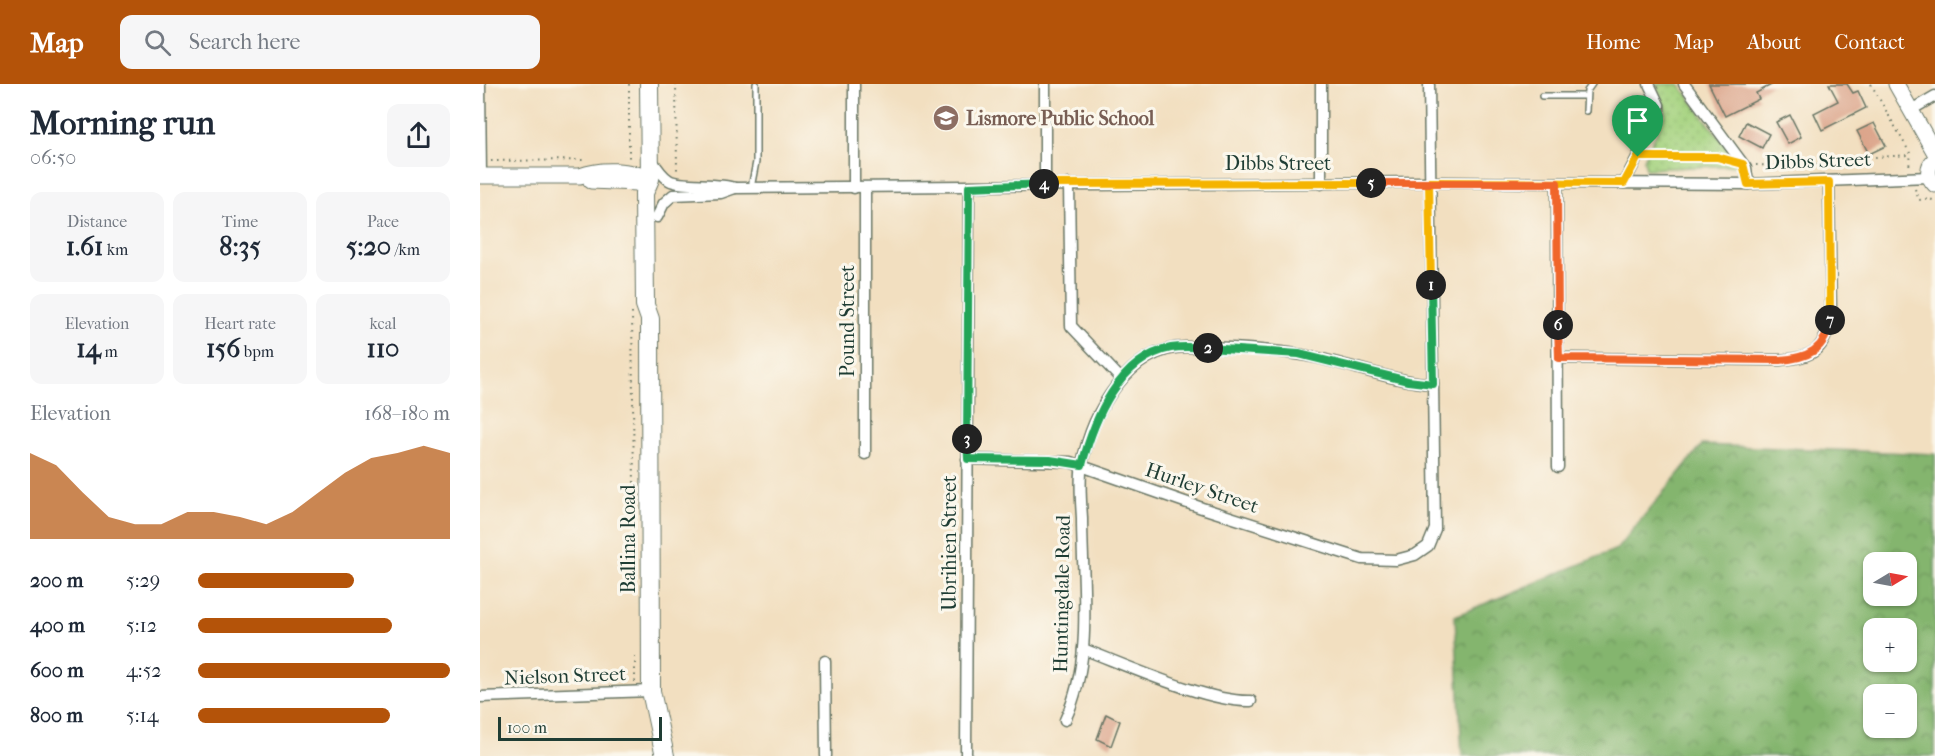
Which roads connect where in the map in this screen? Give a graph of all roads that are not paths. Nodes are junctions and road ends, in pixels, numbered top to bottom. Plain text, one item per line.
1 (649, 84) edge
2 (756, 84) edge
3 (854, 84) edge
4 (1045, 84) edge
5 (1321, 84) edge
6 (1429, 84) edge
7 (1592, 84) edge
8 (1649, 84) edge
9 (1684, 84) edge
10 (1896, 84) edge
11 (480, 85) edge
12 (1542, 96) dead end
13 (1586, 96) junction
14 (1935, 96) edge
15 (1911, 110) junction
16 (1586, 111) dead end
17 (1935, 153) edge
18 (650, 157) junction
19 (1935, 159) edge
20 (481, 176) edge
21 (650, 179) junction
22 (1932, 181) edge
23 (1429, 182) junction
24 (1829, 182) junction
25 (1321, 183) junction
26 (1557, 183) junction
27 (1624, 183) junction
28 (1045, 184) junction
29 (1069, 184) junction
30 (1748, 184) junction
31 (969, 187) junction
32 (735, 188) junction
33 (751, 188) junction
34 (859, 188) junction
35 (657, 217) junction
36 (650, 319) junction
37 (1559, 358) junction
38 (1121, 379) junction
39 (1433, 384) junction
40 (865, 454) dead end
41 (968, 459) junction
42 (1082, 465) junction
43 (1558, 466) dead end
44 (1083, 649) junction
45 (825, 661) dead end
46 (643, 691) junction
47 (480, 697) edge
48 (1251, 701) dead end
49 (1065, 720) dead end
50 (665, 756) edge
51 (826, 756) edge
52 (966, 756) edge

1 - 18 main road, Ballina Road
2 - 33 lane
3 - 34 street, Pound Street
4 - 28 street
5 - 25 street
6 - 23 street
7 - 13 lane
8 - 27 street
9 - 30 street
10 - 15 street
11 - 20 street
12 - 13 lane
13 - 16 lane
14 - 15 street
15 - 17 street
18 - 21 main road, Ballina Road
18 - 32 street, Dibbs Street
19 - 22 street
20 - 21 street
21 - 35 main road, Ballina Road
21 - 36 main road, Ballina Road
22 - 24 street, Dibbs Street
23 - 25 street, Dibbs Street
23 - 26 street, Dibbs Street
23 - 39 street
24 - 30 street, Dibbs Street
24 - 37 street
25 - 29 street, Dibbs Street
26 - 27 street, Dibbs Street
26 - 37 street
27 - 30 street, Dibbs Street
28 - 29 street, Dibbs Street
28 - 31 street, Dibbs Street
29 - 38 street
31 - 34 street, Dibbs Street
31 - 41 street, Ubrihien Street
32 - 33 street, Dibbs Street
32 - 35 street, Dibbs Street
33 - 34 street, Dibbs Street
34 - 40 street, Pound Street
35 - 36 main road, Ballina Road
36 - 46 main road, Ballina Road
37 - 43 street
38 - 39 street
38 - 42 street, Huntingdale Road
39 - 42 street, Hurley Street
41 - 42 street, Hurley Street
41 - 52 street, Ubrihien Street
42 - 44 street, Huntingdale Road
44 - 48 street
44 - 49 street, Huntingdale Road
45 - 51 street
46 - 47 street, Nielson Street
46 - 50 main road, Ballina Road

